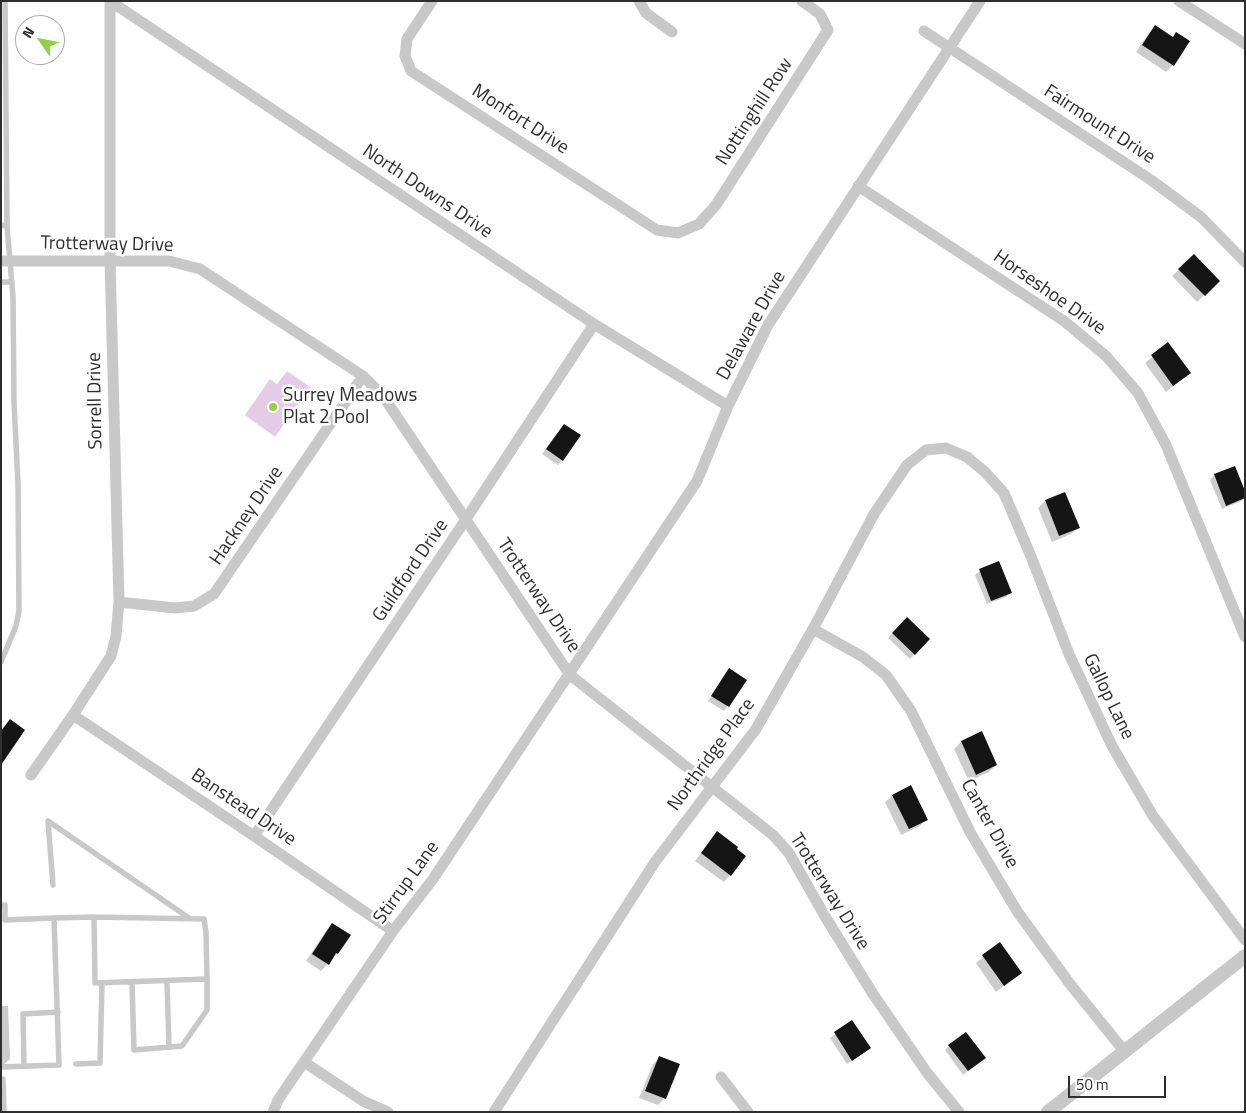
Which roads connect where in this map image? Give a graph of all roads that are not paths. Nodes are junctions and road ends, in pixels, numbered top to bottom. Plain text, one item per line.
1 (5, 1) edge
2 (110, 1) edge
3 (432, 1) edge
4 (639, 1) edge
5 (802, 1) edge
6 (980, 1) edge
7 (1179, 1) edge
8 (924, 31) dead end
9 (672, 32) dead end
10 (1245, 44) edge
11 (950, 48) junction
12 (858, 186) junction
13 (4, 226) edge
14 (678, 233) joint
15 (110, 260) junction
16 (6, 261) edge
17 (1245, 262) edge
18 (1, 282) edge
19 (12, 282) junction
20 (594, 324) junction
21 (363, 376) junction
22 (728, 406) junction
23 (967, 457) joint
24 (466, 519) junction
25 (119, 602) junction
26 (813, 629) junction
27 (1245, 637) edge
28 (1, 662) edge
29 (570, 675) junction
30 (73, 715) junction
31 (32, 775) dead end
32 (712, 786) junction
33 (254, 836) junction
34 (53, 885) dead end
35 (1, 905) edge
36 (94, 917) junction
37 (54, 918) junction
38 (189, 918) junction
39 (393, 931) junction
40 (1245, 940) edge
41 (1245, 956) edge
42 (207, 980) junction
43 (166, 982) junction
44 (132, 983) junction
45 (102, 984) junction
46 (58, 1012) junction
47 (168, 1047) junction
48 (1125, 1052) junction
49 (304, 1062) junction
50 (76, 1064) dead end
51 (24, 1066) junction
52 (1, 1067) edge
53 (721, 1077) dead end
54 (1, 1080) edge
55 (4, 1112) edge
56 (273, 1112) edge
57 (388, 1112) edge
58 (494, 1112) edge
59 (748, 1112) edge
60 (958, 1112) edge
61 (1048, 1112) edge

1 - 13 lane
2 - 15 street, Sorrell Drive
2 - 20 street, North Downs Drive
3 - 14 street, Monfort Drive
4 - 9 street
5 - 14 street, Nottinghill Row
6 - 11 street, Delaware Drive
7 - 10 street
8 - 11 street, Fairmount Drive
11 - 12 street, Delaware Drive
11 - 17 street, Fairmount Drive
12 - 22 street, Delaware Drive
12 - 27 street, Horseshoe Drive
13 - 16 lane
15 - 16 street, Trotterway Drive
15 - 21 street, Trotterway Drive
15 - 25 street, Sorrell Drive
16 - 19 lane
18 - 19 lane
19 - 28 lane
20 - 22 street, North Downs Drive
20 - 24 street, Guildford Drive
21 - 24 street, Trotterway Drive
21 - 25 street, Hackney Drive
22 - 29 street, Delaware Drive
23 - 26 street, Northridge Place
23 - 40 street, Gallop Lane
24 - 29 street, Trotterway Drive
24 - 33 street, Guildford Drive
25 - 30 street, Sorrell Drive
26 - 32 street, Northridge Place
26 - 48 street, Canter Drive
29 - 32 street, Trotterway Drive
29 - 39 street, Stirrup Lane
30 - 31 street, Sorrell Drive
30 - 33 street, Banstead Drive
32 - 58 street, Northridge Place
32 - 60 street, Trotterway Drive
33 - 39 street, Banstead Drive
34 - 38 lane
35 - 37 lane
36 - 37 lane
36 - 38 lane
36 - 45 lane
37 - 46 lane
38 - 42 lane
39 - 49 street, Stirrup Lane
41 - 48 street
42 - 43 lane
42 - 47 lane
43 - 44 lane
43 - 47 lane
44 - 45 lane
44 - 47 lane
45 - 50 lane
46 - 51 lane
46 - 51 lane
48 - 61 street
49 - 56 street, Stirrup Lane
49 - 57 street
51 - 52 lane
53 - 59 street
54 - 55 lane

